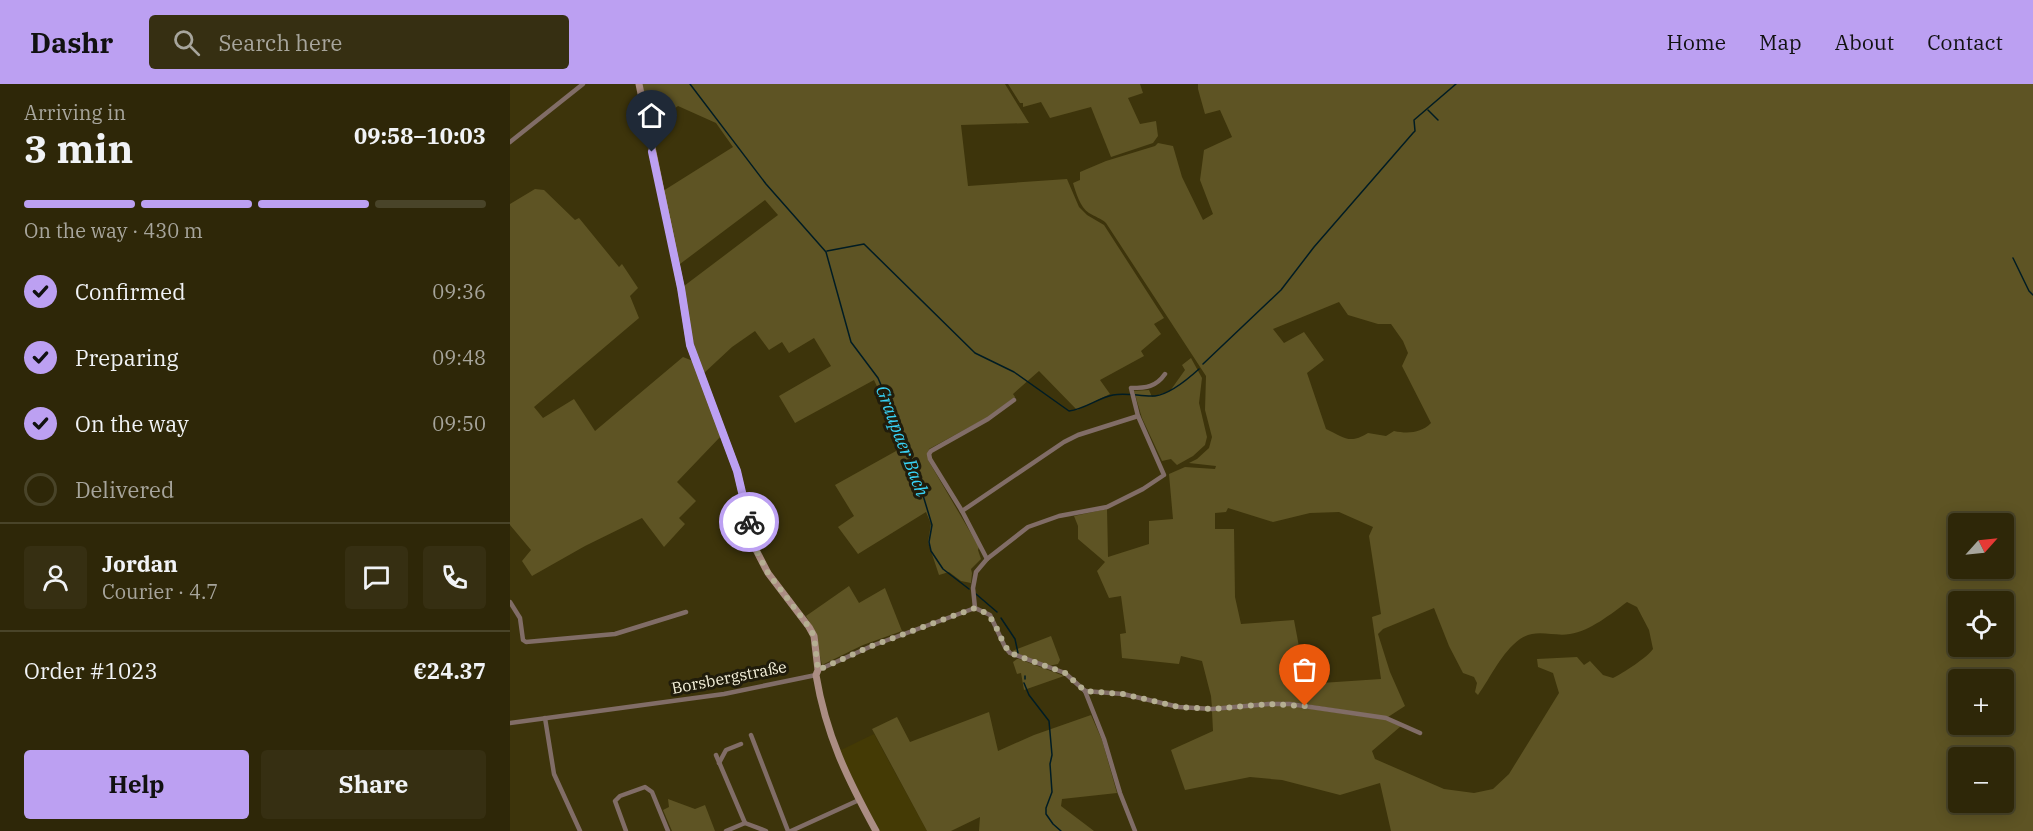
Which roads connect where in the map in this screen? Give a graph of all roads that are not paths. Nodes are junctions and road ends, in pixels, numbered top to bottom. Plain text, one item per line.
1 (583, 84) edge
2 (639, 84) edge
3 (510, 142) edge
4 (1165, 374) dead end
5 (1014, 400) dead end
6 (1138, 416) junction
7 (962, 511) junction
8 (987, 559) junction
9 (510, 602) edge
10 (975, 608) junction
11 (686, 612) dead end
12 (817, 673) junction
13 (1085, 691) junction
14 (545, 718) junction
15 (510, 723) edge
16 (1420, 733) dead end
17 (751, 735) dead end
18 (741, 744) dead end
19 (716, 755) dead end
20 (719, 764) junction
21 (859, 800) junction
22 (745, 823) junction
23 (580, 831) edge
24 (627, 831) edge
25 (668, 831) edge
26 (726, 831) edge
27 (766, 831) edge
28 (790, 831) edge
29 (876, 831) edge
30 (1135, 831) edge

1 - 3 street
2 - 12 street
4 - 6 street
5 - 7 street
6 - 7 street
6 - 8 street
7 - 8 street
8 - 10 street
9 - 11 street
10 - 12 street, Borsbergstraße
10 - 13 street
12 - 14 street, Borsbergstraße
12 - 21 street
13 - 16 street
13 - 30 street
14 - 15 street, Borsbergstraße
14 - 23 street
17 - 28 street
18 - 20 street
19 - 20 street
20 - 22 street
21 - 28 street
21 - 29 street
22 - 26 street
22 - 27 street
24 - 25 street

